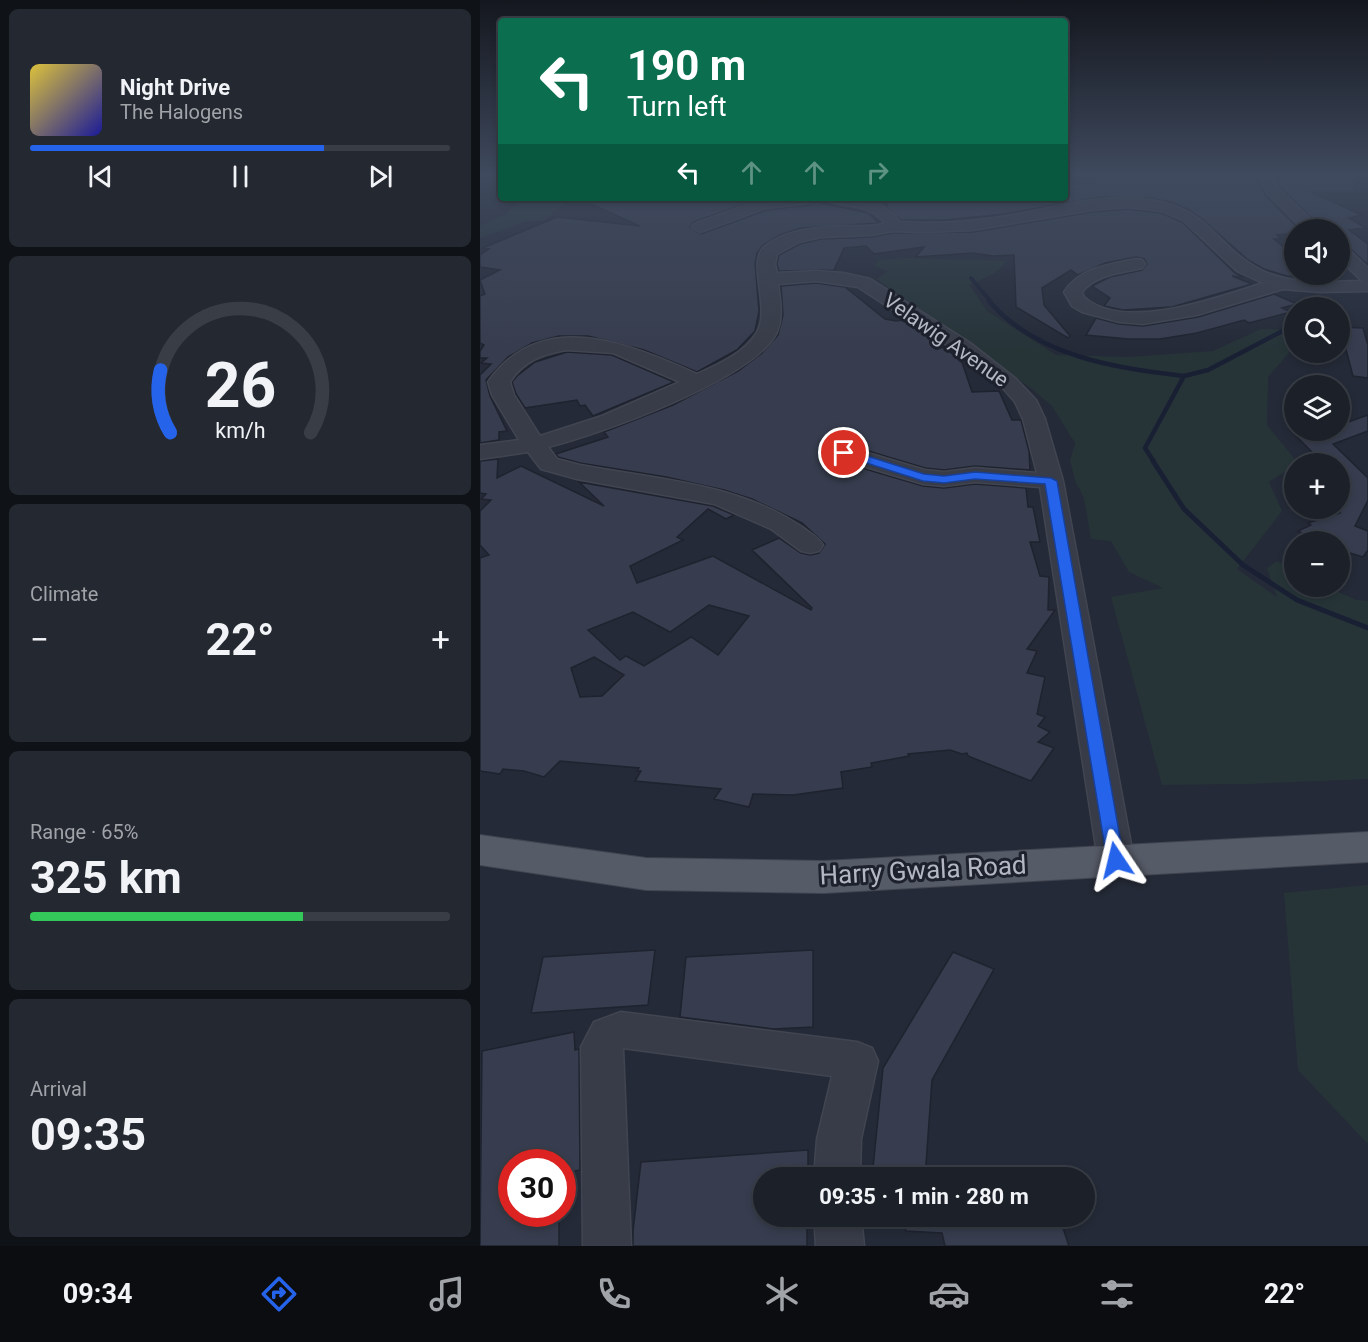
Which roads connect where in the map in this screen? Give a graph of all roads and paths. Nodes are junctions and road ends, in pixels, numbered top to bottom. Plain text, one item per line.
1 (812, 234) edge
2 (1209, 234) edge
3 (1350, 260) edge
4 (1136, 264) dead end
5 (1368, 277) edge
6 (769, 279) junction
7 (1282, 283) junction
8 (1368, 286) edge
9 (697, 382) junction
10 (534, 445) junction
11 (480, 452) edge
12 (844, 453) dead end
13 (1051, 481) junction
14 (810, 544) dead end
15 (1368, 847) edge
16 (480, 850) edge
17 (1116, 860) junction
18 (838, 1167) edge
19 (838, 1227) edge
20 (607, 1246) edge
21 (839, 1246) edge
22 (859, 1246) edge

1 - 6 street
2 - 7 street
3 - 5 street
4 - 7 street
6 - 9 street
6 - 13 street, Velawig Avenue
7 - 8 street
9 - 10 street
9 - 10 street
10 - 11 street
10 - 14 street
12 - 13 street
13 - 17 street, Velawig Avenue
15 - 17 main road, Harry Gwala Road
16 - 17 main road, Harry Gwala Road
18 - 20 street
19 - 21 street
21 - 22 street

